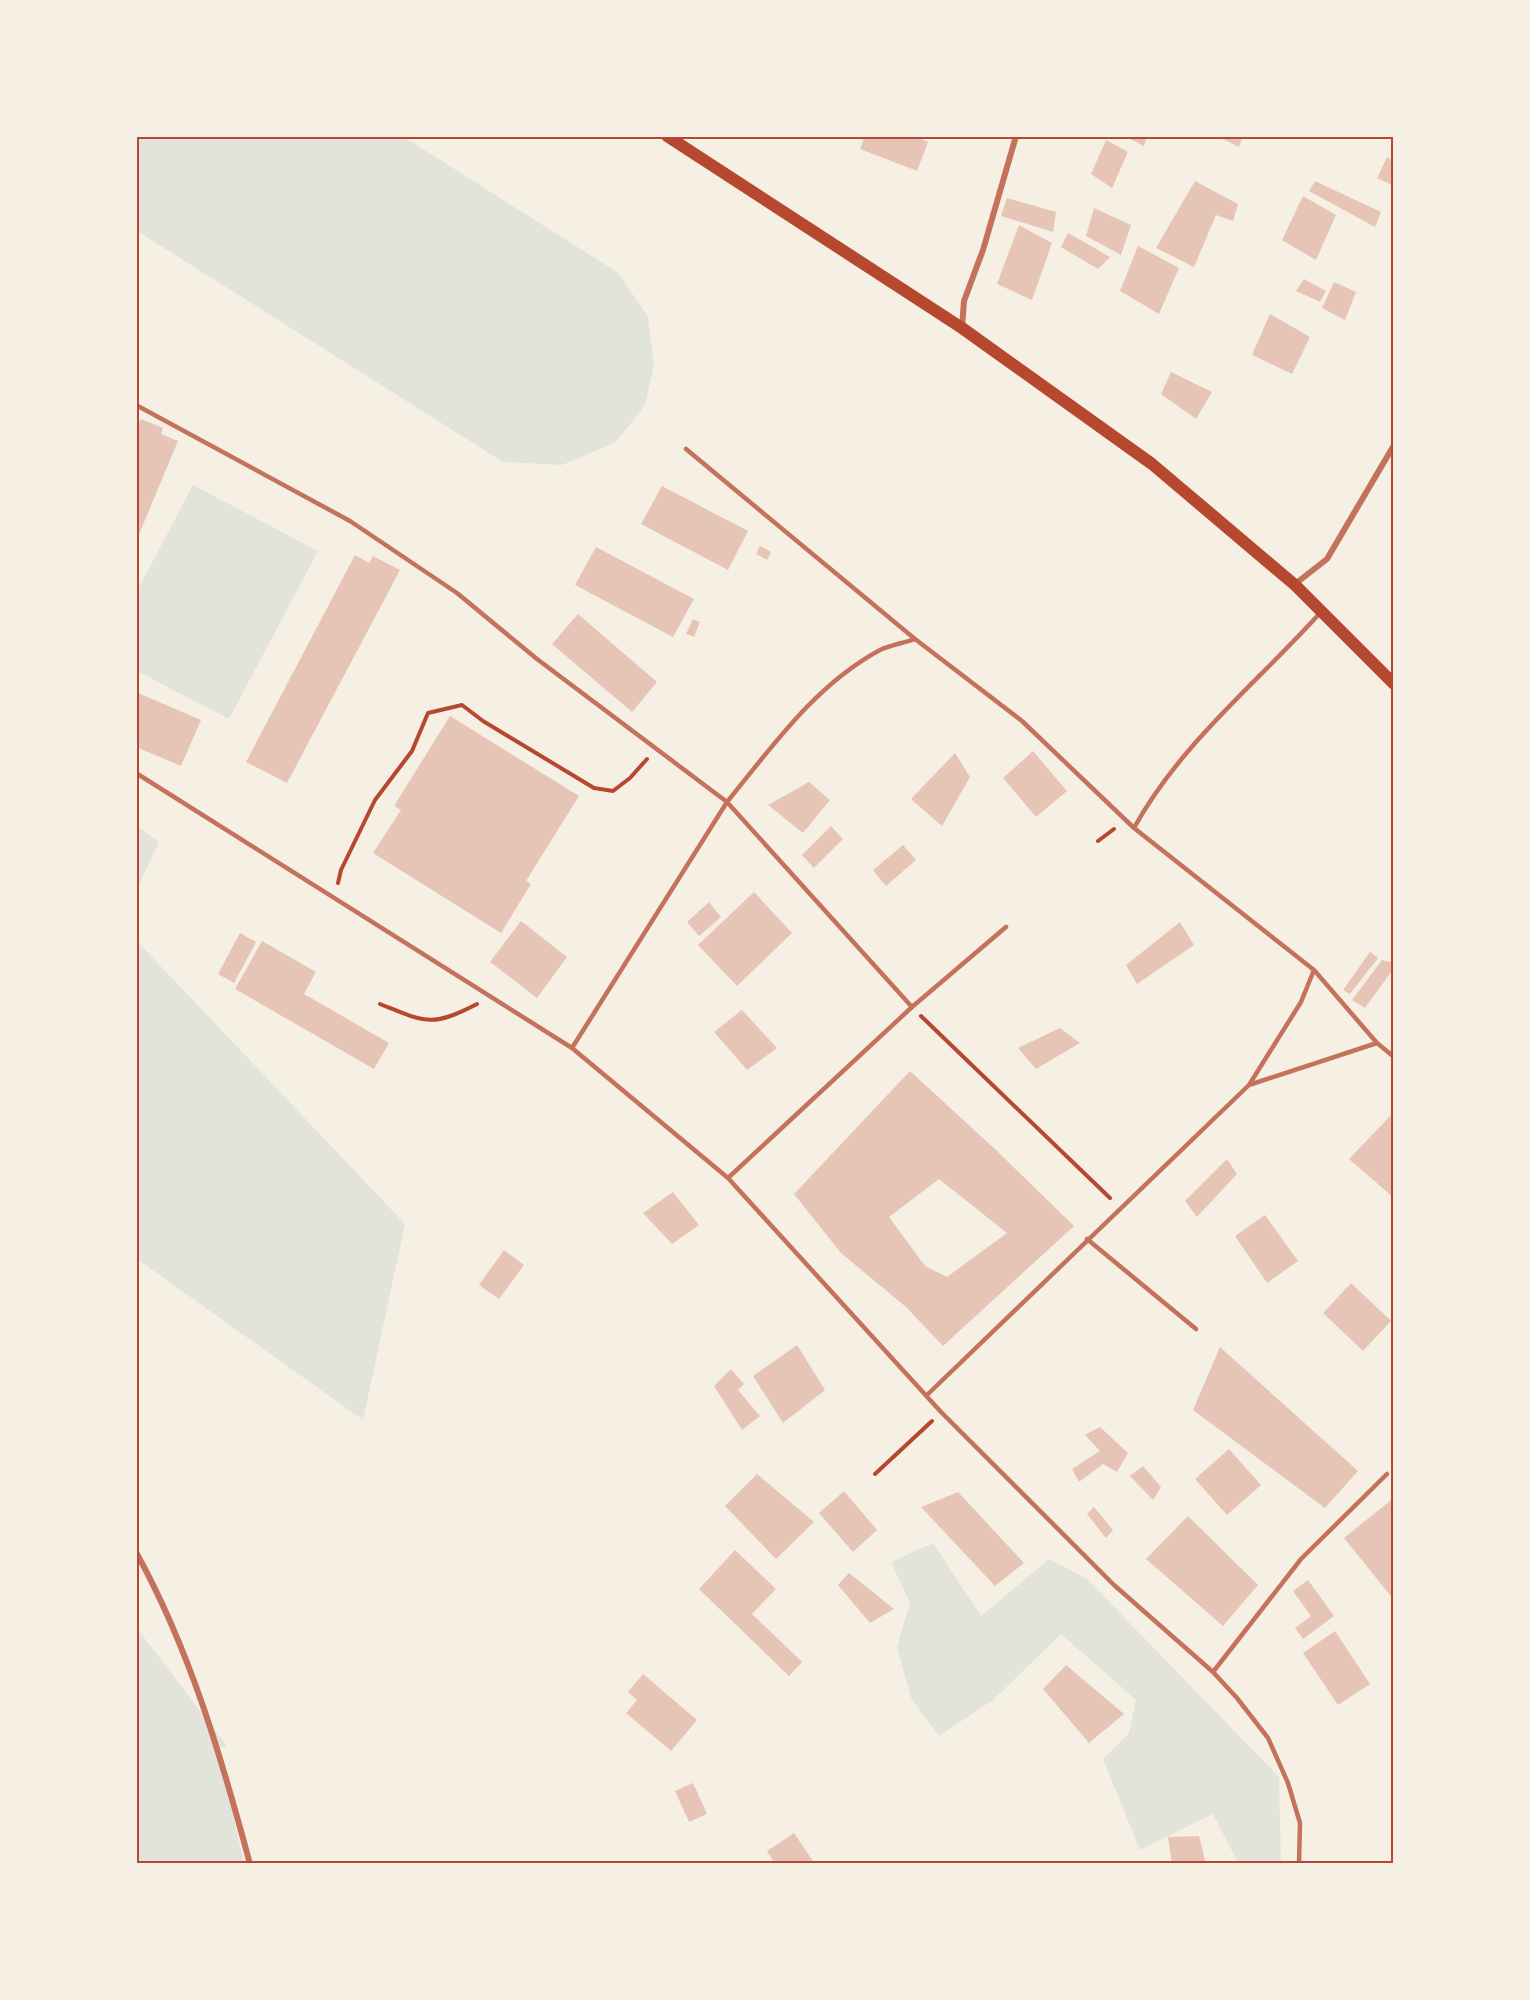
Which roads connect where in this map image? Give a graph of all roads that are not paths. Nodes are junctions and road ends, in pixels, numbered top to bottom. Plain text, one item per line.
1 (668, 136) edge
2 (1016, 136) edge
3 (962, 328) junction
4 (136, 405) edge
5 (1394, 445) edge
6 (686, 448) dead end
7 (1295, 585) junction
8 (1320, 613) junction
9 (915, 639) junction
10 (1394, 684) edge
11 (136, 773) edge
12 (727, 802) junction
13 (1134, 828) junction
14 (1006, 927) dead end
15 (1314, 970) junction
16 (912, 1007) junction
17 (1377, 1043) junction
18 (572, 1048) junction
19 (1394, 1057) edge
20 (1249, 1085) junction
21 (728, 1178) junction
22 (1087, 1239) junction
23 (1196, 1329) dead end
24 (927, 1395) junction
25 (1387, 1474) dead end
26 (136, 1552) edge
27 (1213, 1671) junction
28 (250, 1863) edge
29 (1299, 1863) edge

1 - 3 main road
2 - 3 street
3 - 7 main road
4 - 12 lane
5 - 7 street
6 - 9 lane
7 - 8 main road
8 - 10 main road
8 - 13 lane
9 - 12 lane
9 - 13 lane
11 - 18 lane
12 - 16 lane
12 - 18 lane
13 - 15 lane
14 - 16 lane
15 - 17 lane
15 - 20 lane
16 - 21 lane
17 - 19 lane
17 - 20 lane
18 - 21 lane
20 - 22 lane
21 - 24 lane
22 - 23 lane
22 - 24 lane
24 - 27 lane
25 - 27 lane
26 - 28 street
27 - 29 lane

